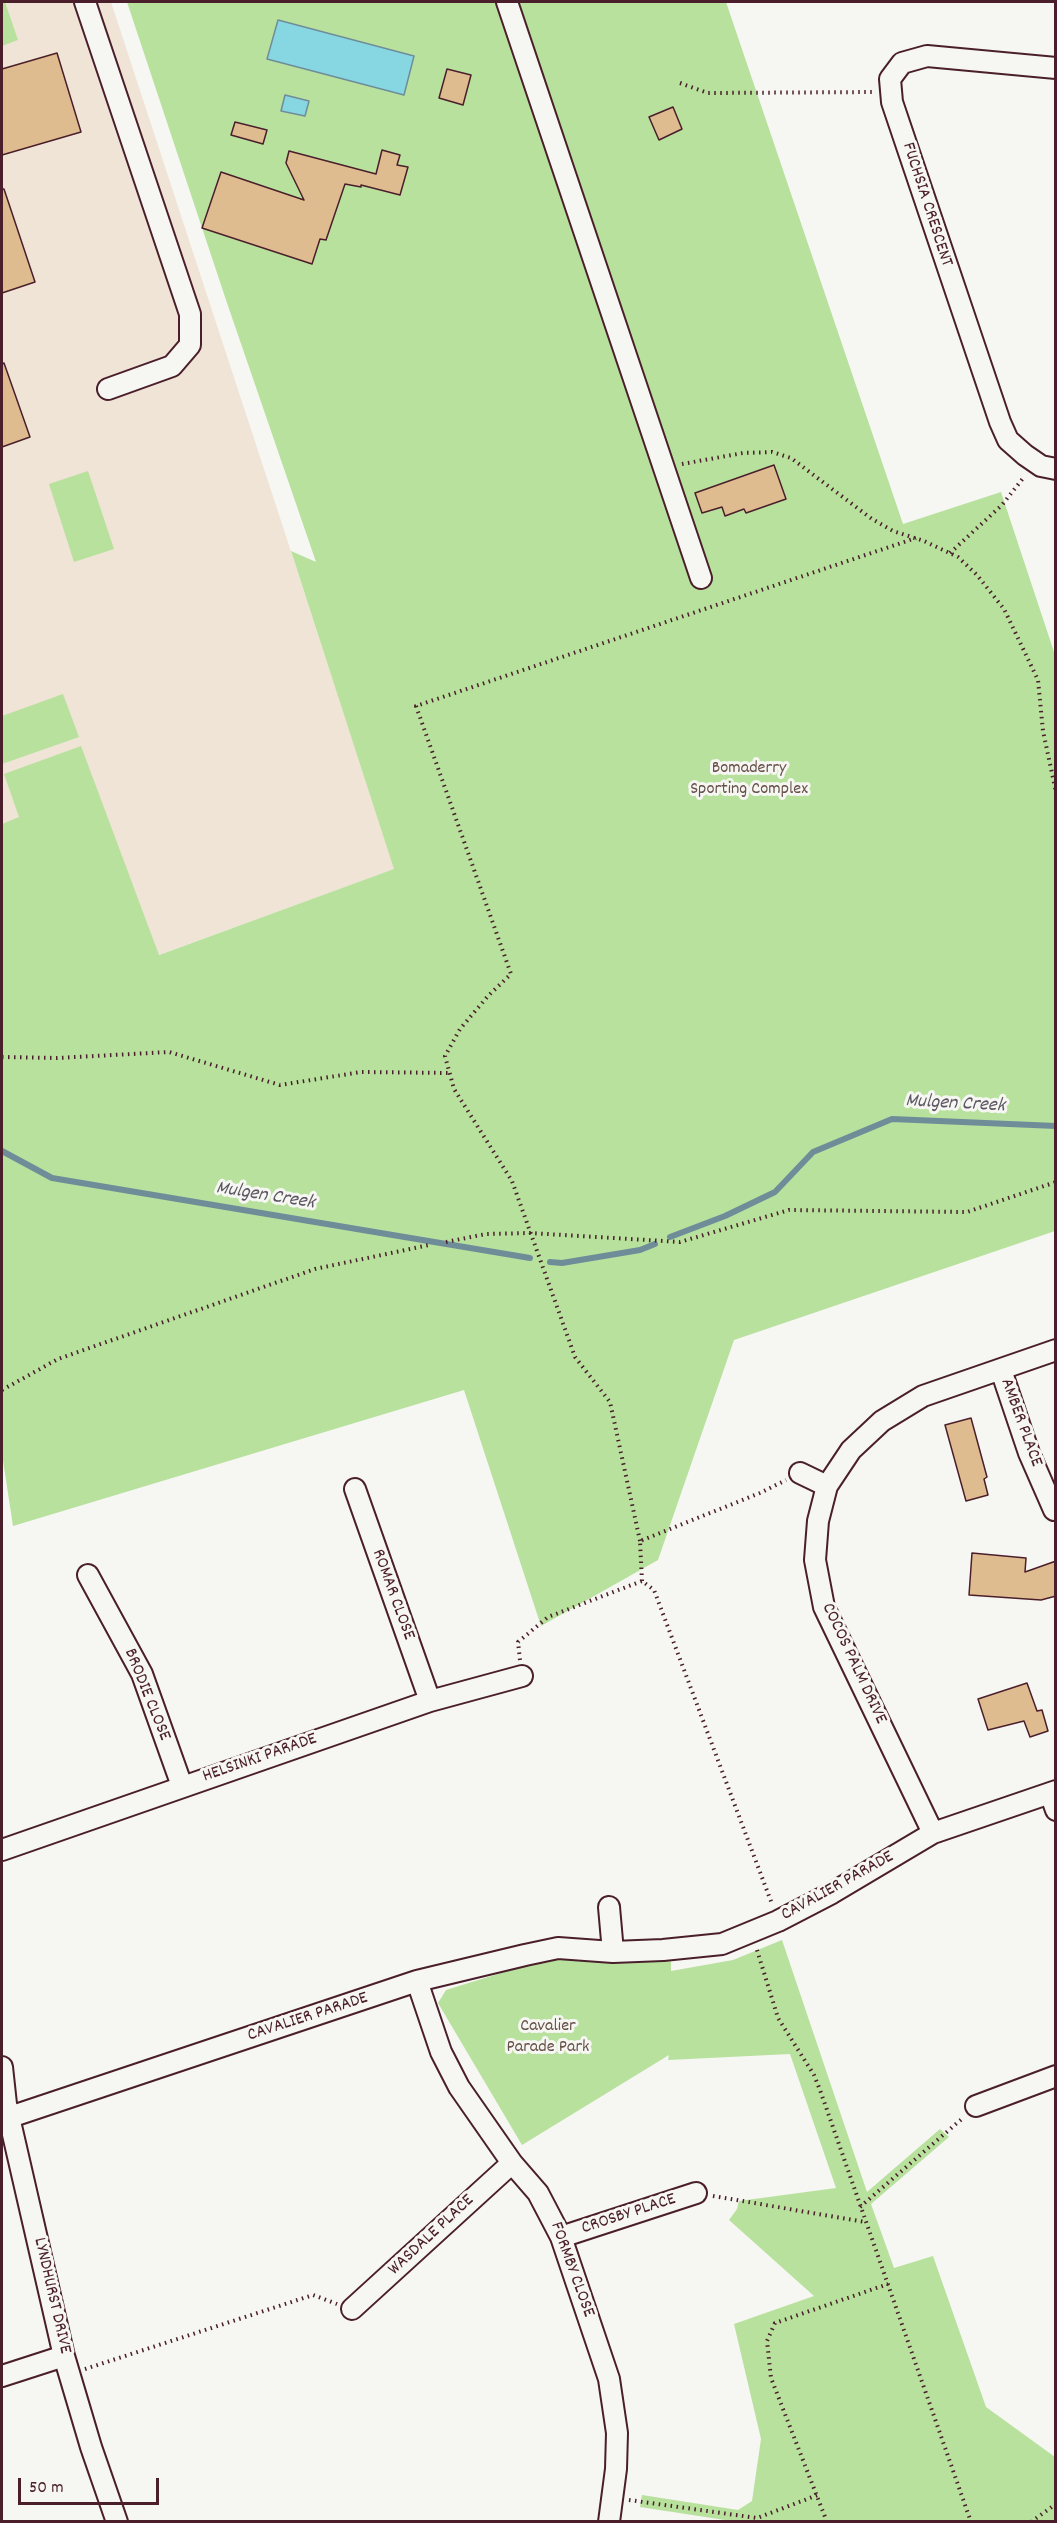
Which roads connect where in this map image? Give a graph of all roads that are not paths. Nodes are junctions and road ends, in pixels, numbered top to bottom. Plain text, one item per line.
1 (85, 2) edge
2 (507, 2) edge
3 (1056, 68) edge
4 (108, 389) dead end
5 (1056, 469) edge
6 (701, 578) dead end
7 (1056, 1350) edge
8 (1001, 1370) junction
9 (800, 1473) road end
10 (827, 1486) junction
11 (355, 1489) dead end
12 (1054, 1510) edge
13 (88, 1575) dead end
14 (522, 1676) road end
15 (430, 1701) junction
16 (182, 1786) junction
17 (1054, 1798) edge
18 (933, 1833) junction
19 (2, 1850) edge
20 (609, 1907) dead end
21 (613, 1952) junction
22 (417, 1981) junction
23 (2, 2067) edge
24 (1056, 2076) edge
25 (976, 2106) road end
26 (10, 2117) junction
27 (512, 2163) junction
28 (696, 2193) road end
29 (561, 2237) junction
30 (352, 2309) road end
31 (67, 2365) junction
32 (2, 2376) edge
33 (117, 2522) edge
34 (609, 2522) edge

1 - 4 street
2 - 6 street
3 - 5 street, FUCHSIA CRESCENT
7 - 8 street, COCOS PALM DRIVE
8 - 10 street, COCOS PALM DRIVE
8 - 12 street, AMBER PLACE
9 - 10 street
10 - 18 street, COCOS PALM DRIVE
11 - 15 street, ROMAR CLOSE
13 - 16 street, BRODIE CLOSE
14 - 15 street, HELSINKI PARADE
15 - 16 street, HELSINKI PARADE
16 - 19 street, HELSINKI PARADE
17 - 18 street, CAVALIER PARADE
18 - 21 street, CAVALIER PARADE
20 - 21 street
21 - 22 street, CAVALIER PARADE
22 - 26 street, CAVALIER PARADE
22 - 27 street, FORMBY CLOSE
23 - 26 street, LYNDHURST DRIVE
24 - 25 street
26 - 31 street, LYNDHURST DRIVE
27 - 29 street, FORMBY CLOSE
27 - 30 street, WASDALE PLACE
28 - 29 street, CROSBY PLACE
29 - 34 street, FORMBY CLOSE
31 - 32 street
31 - 33 street, LYNDHURST DRIVE

